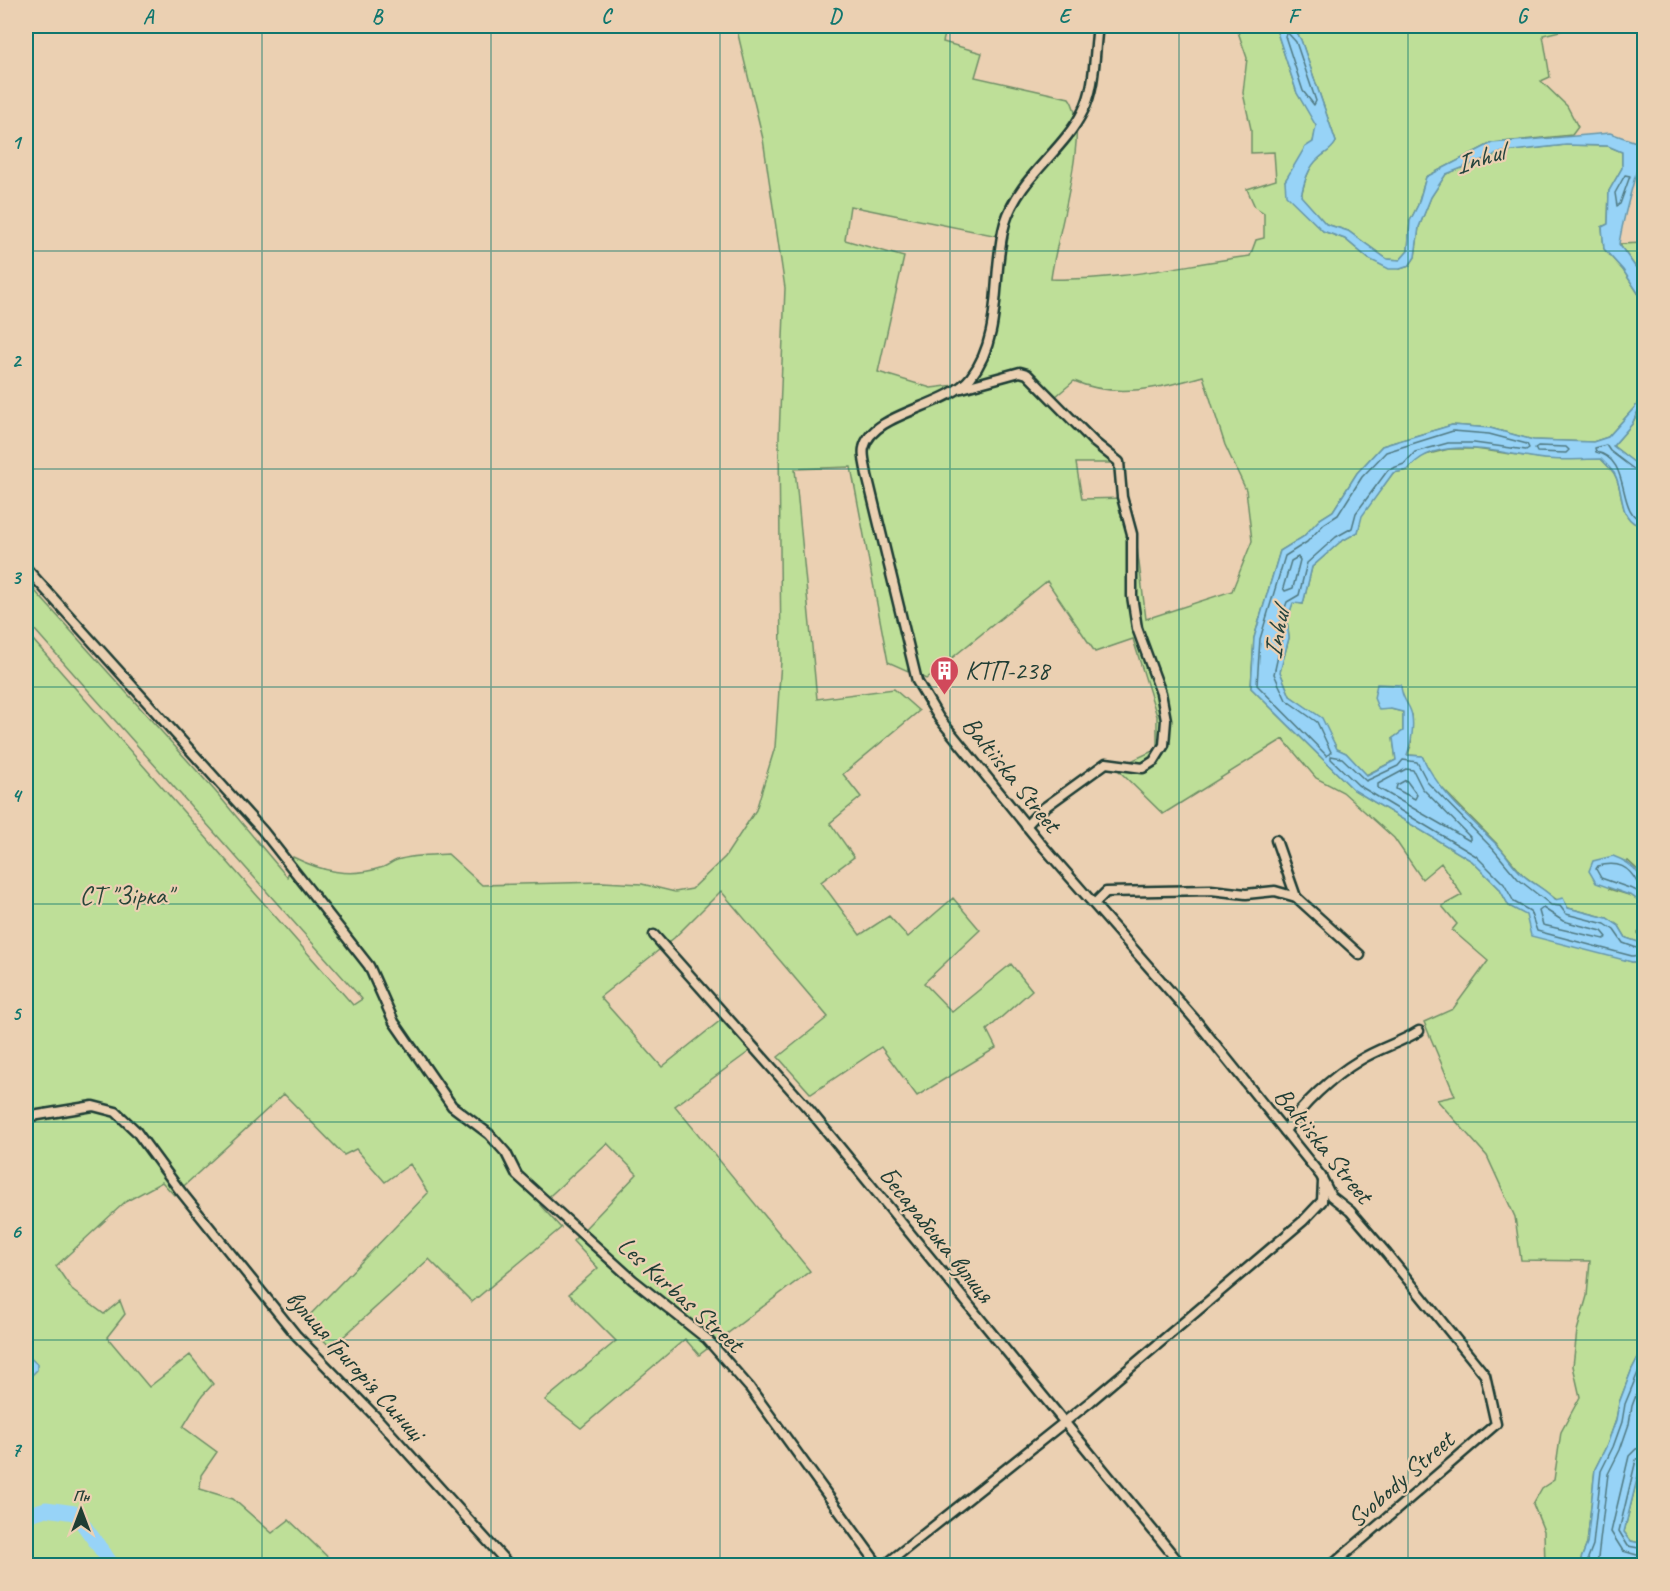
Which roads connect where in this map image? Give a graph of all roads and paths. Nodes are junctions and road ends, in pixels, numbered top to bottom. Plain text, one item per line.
1 (1098, 26) edge
2 (962, 388) junction
3 (26, 568) edge
4 (1026, 826) junction
5 (1276, 840) dead end
6 (1296, 897) junction
7 (1094, 904) junction
8 (654, 935) dead end
9 (1359, 955) dead end
10 (1419, 1031) dead end
11 (26, 1117) edge
12 (1285, 1131) junction
13 (1321, 1176) junction
14 (1064, 1421) junction
15 (1496, 1424) joint
16 (510, 1566) edge
17 (879, 1566) edge
18 (884, 1566) edge
19 (1182, 1566) edge
20 (1331, 1566) edge

1 - 2 street, Baltiiska Street
2 - 4 street, Baltiiska Street
2 - 4 street
3 - 17 street, Les Kurbas Street
4 - 7 street, Baltiiska Street
5 - 6 street
6 - 7 street
6 - 9 street
7 - 12 street, Baltiiska Street
8 - 14 street, Бесарабська вулиця
10 - 12 street
11 - 16 street, вулиця Григорія Синиці
12 - 13 street, Baltiiska Street
13 - 14 street
13 - 15 street, Baltiiska Street
14 - 18 street
14 - 19 street, Бесарабська вулиця
15 - 20 street, Svobody Street

